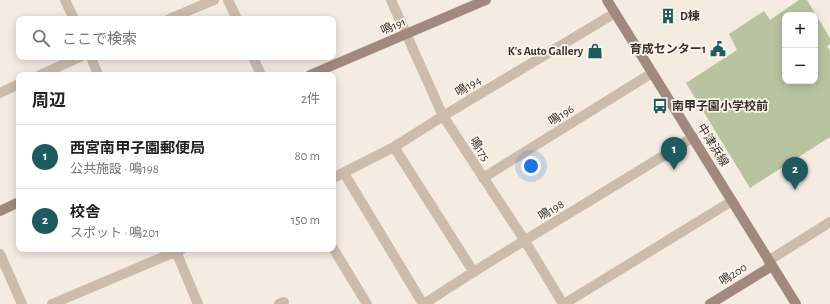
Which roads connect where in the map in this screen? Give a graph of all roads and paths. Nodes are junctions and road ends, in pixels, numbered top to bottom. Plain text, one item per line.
1 (66, 0) edge
2 (214, 0) edge
3 (228, 0) edge
4 (391, 0) edge
5 (486, 0) edge
6 (607, 0) edge
7 (467, 4) edge
8 (615, 13) junction
9 (73, 16) edge
10 (176, 16) edge
11 (236, 16) edge
12 (406, 34) junction
13 (73, 60) edge
14 (92, 60) edge
15 (254, 60) edge
16 (47, 72) edge
17 (97, 72) edge
18 (260, 72) edge
19 (317, 72) edge
20 (652, 73) junction
21 (16, 85) edge
22 (0, 93) edge
23 (443, 116) junction
24 (693, 137) junction
25 (394, 147) junction
26 (344, 173) junction
27 (336, 177) edge
28 (483, 178) junction
29 (732, 201) junction
30 (16, 203) edge
31 (0, 211) edge
32 (830, 222) edge
33 (525, 241) junction
34 (172, 252) edge
35 (178, 252) edge
36 (335, 252) edge
37 (0, 254) edge
38 (770, 264) junction
39 (473, 271) junction
40 (22, 304) edge
41 (52, 304) edge
42 (198, 304) edge
43 (367, 304) edge
44 (423, 304) edge
45 (564, 304) edge
46 (710, 304) edge
47 (796, 304) edge

1 - 9 street
2 - 10 street
3 - 11 street
4 - 12 street, 鳴175
5 - 7 street, 鳴191
6 - 8 street, 中津浜線
7 - 12 street, 鳴191
8 - 20 street, 中津浜線
8 - 23 street, 鳴194
12 - 19 street, 鳴191
12 - 23 street, 鳴175
13 - 16 street
14 - 17 street
15 - 18 street
20 - 24 street, 中津浜線
20 - 28 street, 鳴196
21 - 22 street
23 - 25 street, 鳴194
23 - 28 street, 鳴175
24 - 29 street, 中津浜線
24 - 33 street, 鳴198
25 - 26 street, 鳴194
25 - 39 street
26 - 27 street, 鳴194
26 - 44 street
28 - 33 street, 鳴175
29 - 38 street, 中津浜線
29 - 45 street
30 - 31 street
32 - 38 street
33 - 39 street, 鳴198
33 - 45 street, 鳴175
34 - 41 street
35 - 42 street
36 - 43 street
37 - 40 street
38 - 46 street, 鳴200
38 - 47 street, 中津浜線
39 - 44 street, 鳴198

